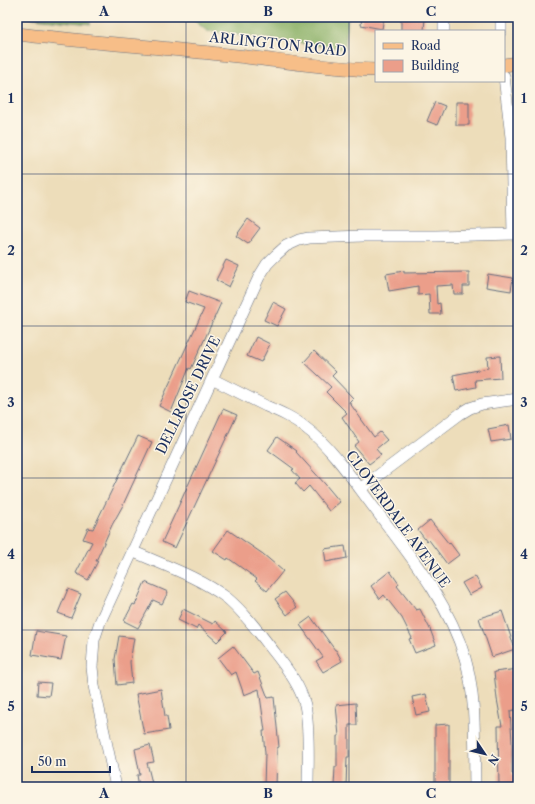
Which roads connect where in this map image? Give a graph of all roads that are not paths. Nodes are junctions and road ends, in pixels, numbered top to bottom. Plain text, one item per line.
1 (444, 17) edge
2 (501, 17) edge
3 (444, 30) edge
4 (500, 30) edge
5 (17, 34) edge
6 (518, 63) edge
7 (505, 65) edge
8 (375, 70) edge
9 (505, 82) edge
10 (515, 234) edge
11 (212, 379) junction
12 (518, 399) edge
13 (360, 489) junction
14 (132, 550) junction
15 (116, 787) edge
16 (308, 787) edge
17 (475, 787) edge

1 - 3 street
2 - 4 street
5 - 8 main road, ARLINGTON ROAD
6 - 7 main road
9 - 10 street
10 - 11 street, DELLROSE DRIVE
11 - 13 street, CLOVERDALE AVENUE
11 - 14 street, DELLROSE DRIVE
12 - 13 street
13 - 17 street, CLOVERDALE AVENUE
14 - 15 street, DELLROSE DRIVE
14 - 16 street

